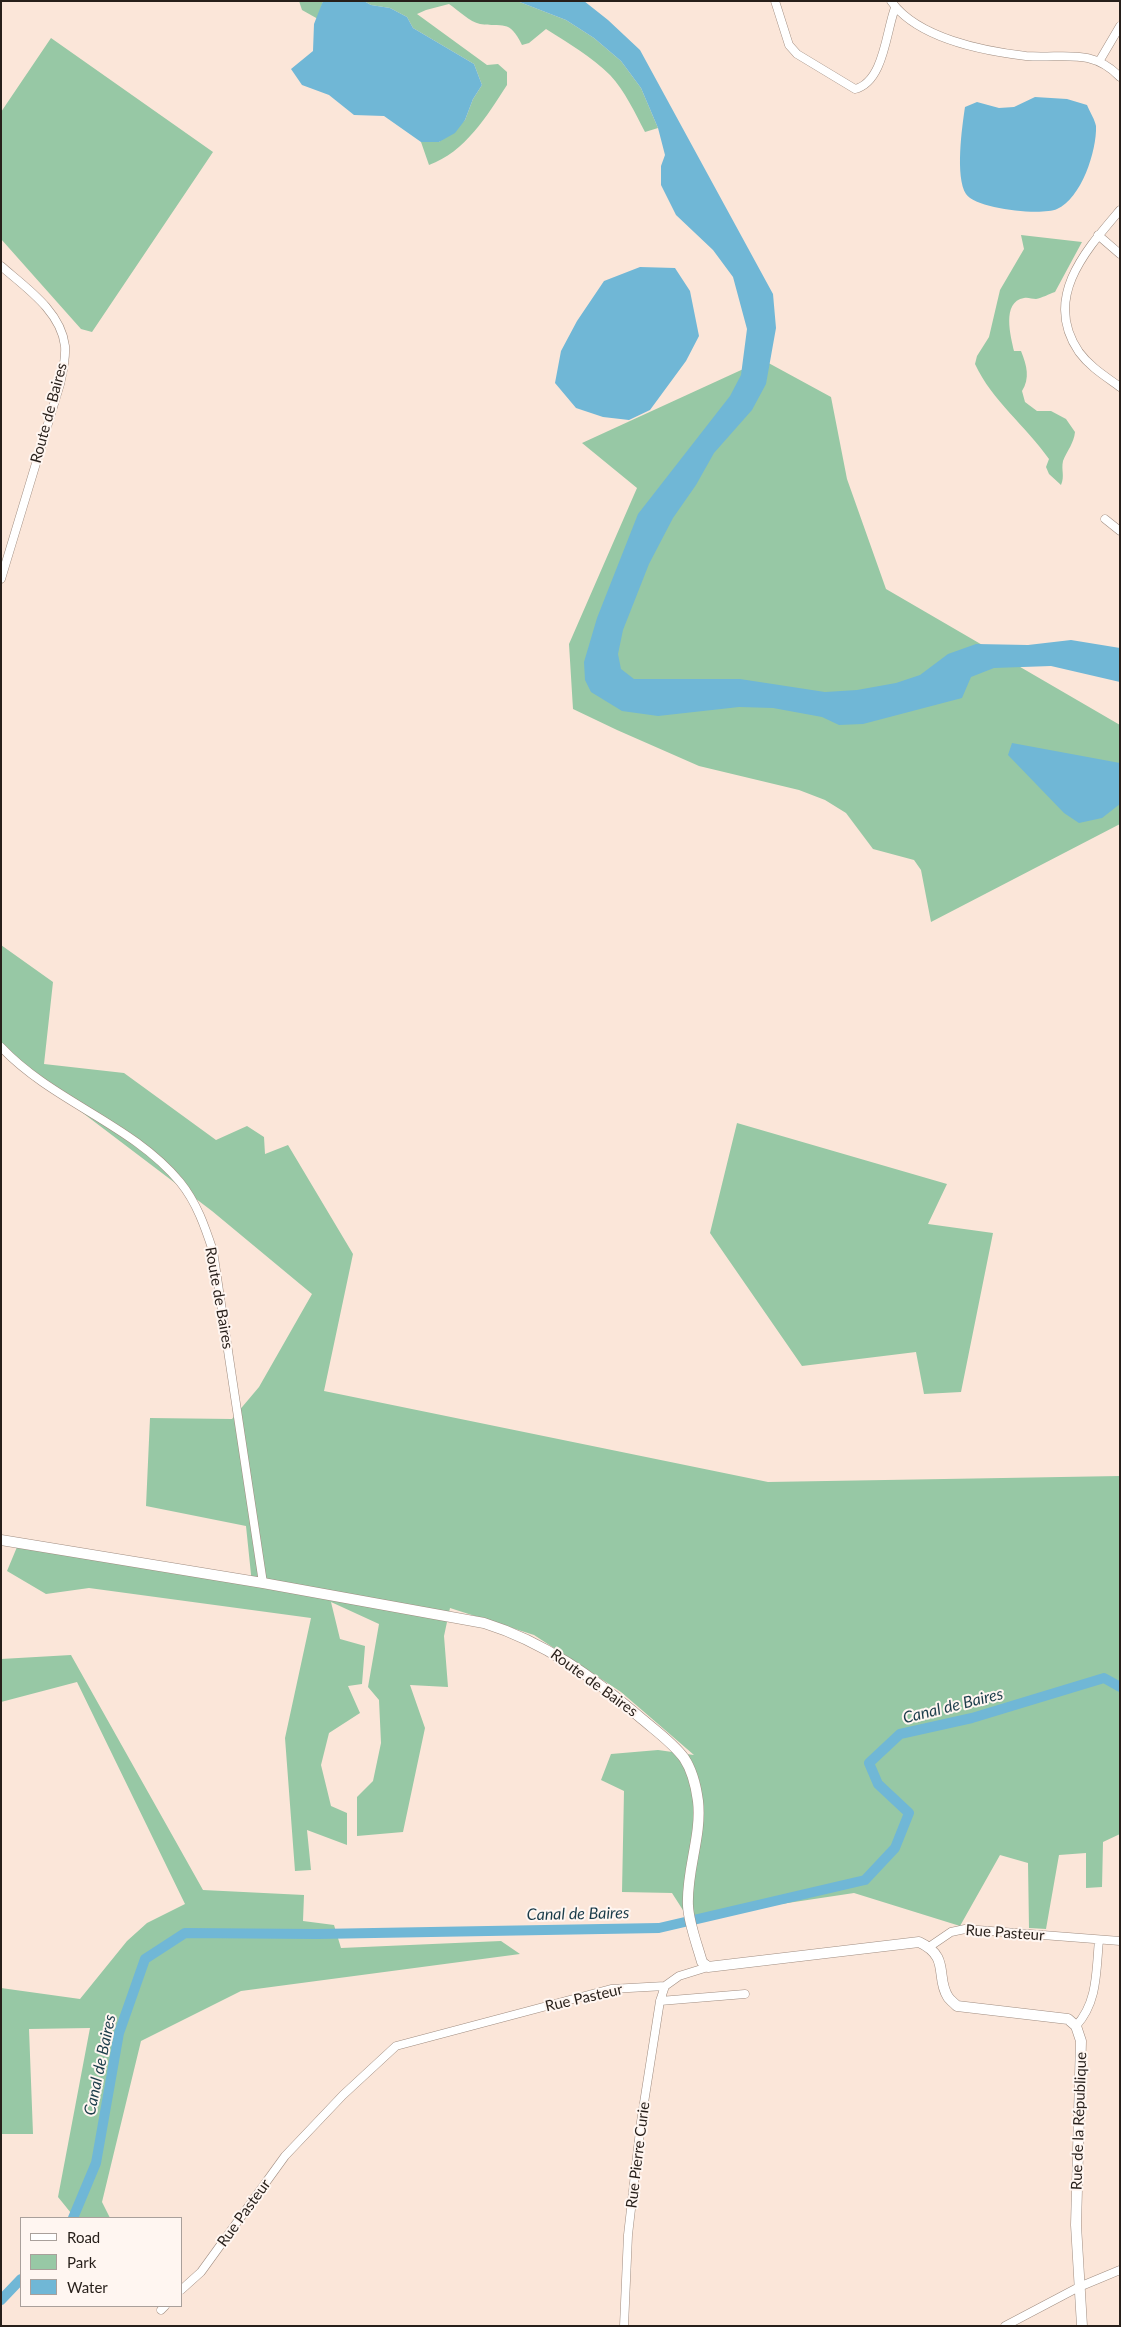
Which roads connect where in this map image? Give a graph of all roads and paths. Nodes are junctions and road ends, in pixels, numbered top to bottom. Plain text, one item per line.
1 (776, 1) edge
2 (893, 5) edge
3 (1120, 26) edge
4 (1100, 60) junction
5 (1120, 77) edge
6 (1120, 210) edge
7 (1098, 235) junction
8 (1120, 254) edge
9 (1, 266) edge
10 (1120, 387) edge
11 (1105, 519) dead end
12 (1120, 531) edge
13 (1, 580) edge
14 (1, 1048) edge
15 (1, 1540) edge
16 (263, 1583) junction
17 (1099, 1940) junction
18 (1120, 1941) edge
19 (929, 1947) junction
20 (708, 1967) junction
21 (665, 1986) junction
22 (745, 1994) dead end
23 (660, 2002) junction
24 (1076, 2026) junction
25 (1120, 2270) edge
26 (1079, 2287) junction
27 (182, 2289) edge
28 (624, 2326) edge
29 (1005, 2326) edge
30 (1082, 2326) edge

1 - 2 street
2 - 4 street
3 - 4 street
4 - 5 street
6 - 7 street
7 - 8 street
7 - 10 street
9 - 13 street, Route de Baires
11 - 12 street
14 - 16 street, Route de Baires
15 - 16 street, Route de Baires
16 - 20 street, Route de Baires
17 - 18 street, Rue Pasteur
17 - 19 street, Rue Pasteur
17 - 24 street
19 - 20 street, Rue Pasteur
19 - 24 street
20 - 21 street, Rue Pasteur
21 - 23 street, Rue Pierre Curie
21 - 27 street, Rue Pasteur
22 - 23 street
23 - 28 street, Rue Pierre Curie
24 - 26 street, Rue de la République
25 - 26 street
26 - 29 street
26 - 30 street, Rue de la République

